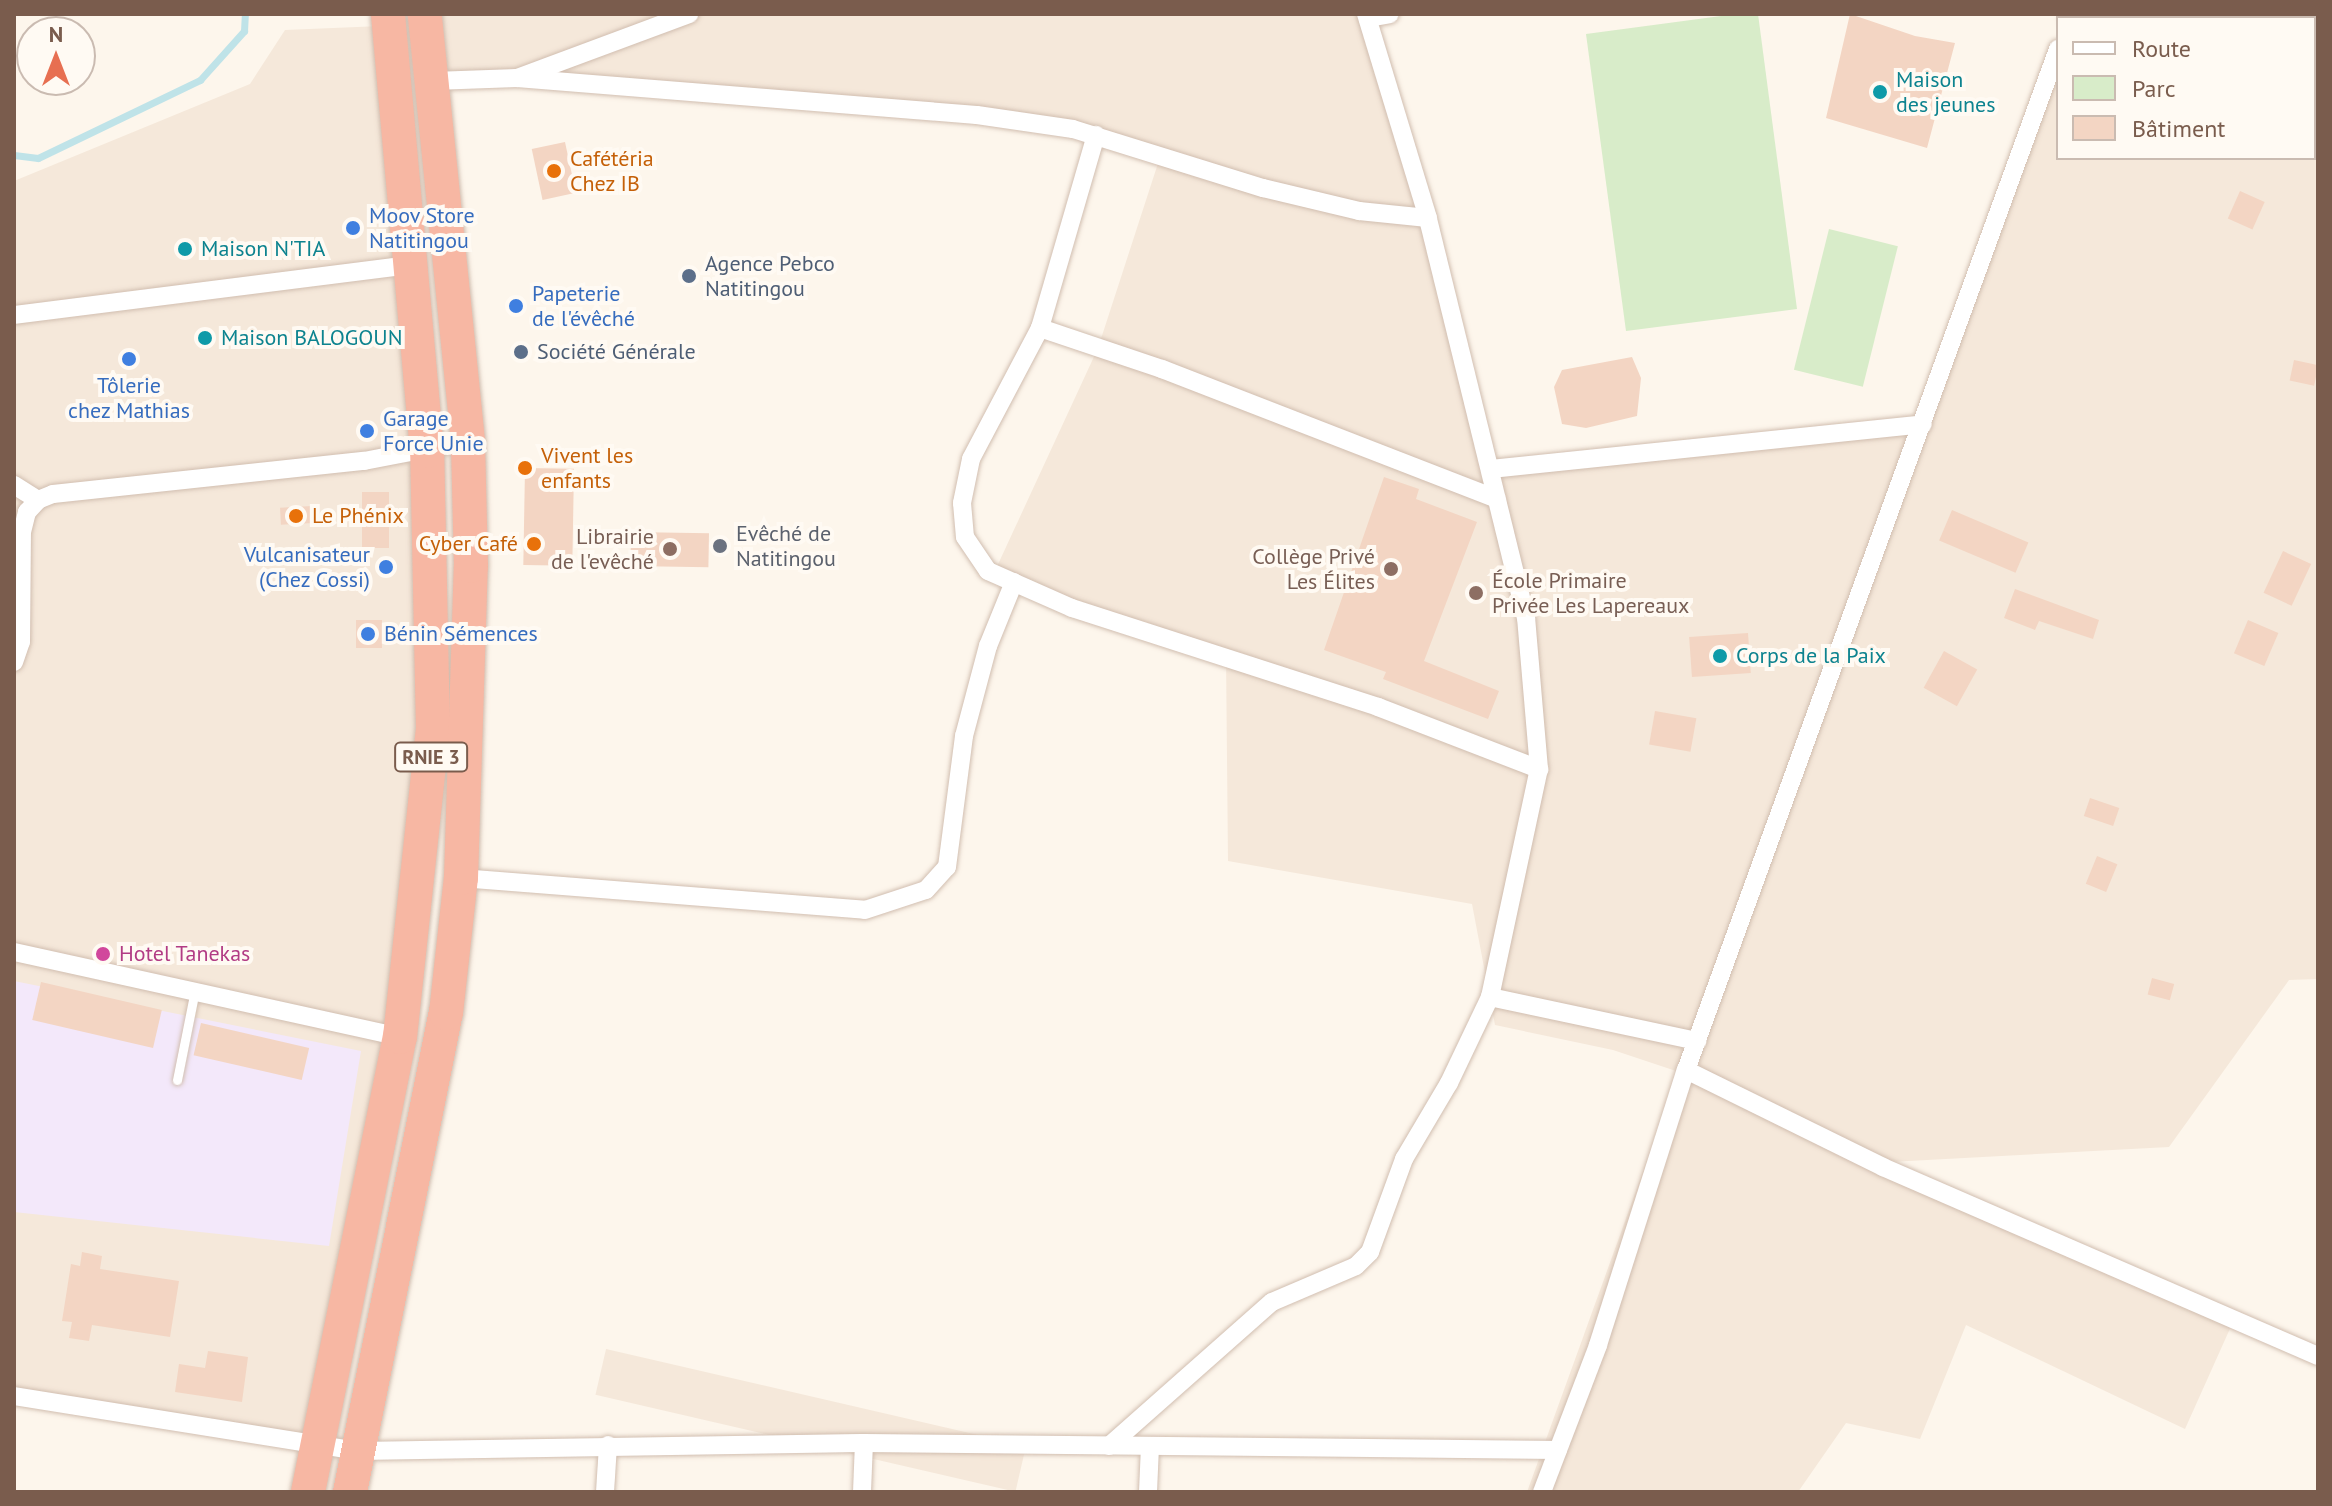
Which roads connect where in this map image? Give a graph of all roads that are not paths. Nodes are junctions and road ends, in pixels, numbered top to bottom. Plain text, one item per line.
1 (388, 14) edge
2 (425, 14) edge
3 (689, 14) edge
4 (1390, 14) edge
5 (1367, 16) edge
6 (2056, 55) edge
7 (517, 78) junction
8 (433, 81) junction
9 (1096, 135) junction
10 (1428, 218) junction
11 (411, 265) junction
12 (14, 315) edge
13 (1040, 328) junction
14 (1923, 424) junction
15 (468, 441) junction
16 (427, 451) junction
17 (1490, 469) junction
18 (14, 485) edge
19 (1497, 499) junction
20 (38, 500) junction
21 (1014, 582) junction
22 (14, 662) edge
23 (1539, 769) junction
24 (461, 878) junction
25 (14, 952) edge
26 (195, 990) junction
27 (1490, 997) junction
28 (400, 1037) junction
29 (1697, 1041) junction
30 (1686, 1070) junction
31 (177, 1080) dead end
32 (2318, 1356) edge
33 (14, 1396) edge
34 (864, 1443) junction
35 (318, 1444) junction
36 (608, 1445) junction
37 (1109, 1446) junction
38 (1150, 1446) junction
39 (1558, 1450) junction
40 (358, 1451) junction
41 (308, 1492) edge
42 (350, 1492) edge
43 (605, 1492) edge
44 (862, 1492) edge
45 (1148, 1492) edge
46 (1542, 1492) edge

1 - 11 highway, RNIE 3
2 - 8 highway, RNIE 3
3 - 7 street
4 - 5 street
5 - 10 street
6 - 14 street
7 - 8 street
7 - 9 street
8 - 15 highway, RNIE 3
9 - 10 street
9 - 13 street
10 - 17 street
11 - 12 street
11 - 16 highway, RNIE 3
13 - 19 street
13 - 21 street
14 - 17 street
14 - 29 street
15 - 16 street
15 - 24 highway, RNIE 3
16 - 20 street
16 - 28 highway, RNIE 3
17 - 19 street
18 - 20 street
19 - 23 street
20 - 22 street
21 - 23 street
21 - 24 street
23 - 27 street
24 - 40 highway, RNIE 3
25 - 26 street
26 - 28 street
26 - 31 lane
27 - 29 street
27 - 37 street
28 - 35 highway, RNIE 3
29 - 30 street
30 - 32 street
30 - 39 street
33 - 35 street
34 - 36 street
34 - 37 street
34 - 44 street
35 - 40 street
35 - 41 highway, RNIE 3
36 - 40 street
36 - 43 street
37 - 38 street
38 - 39 street
38 - 45 street
39 - 46 street
40 - 42 highway, RNIE 3

